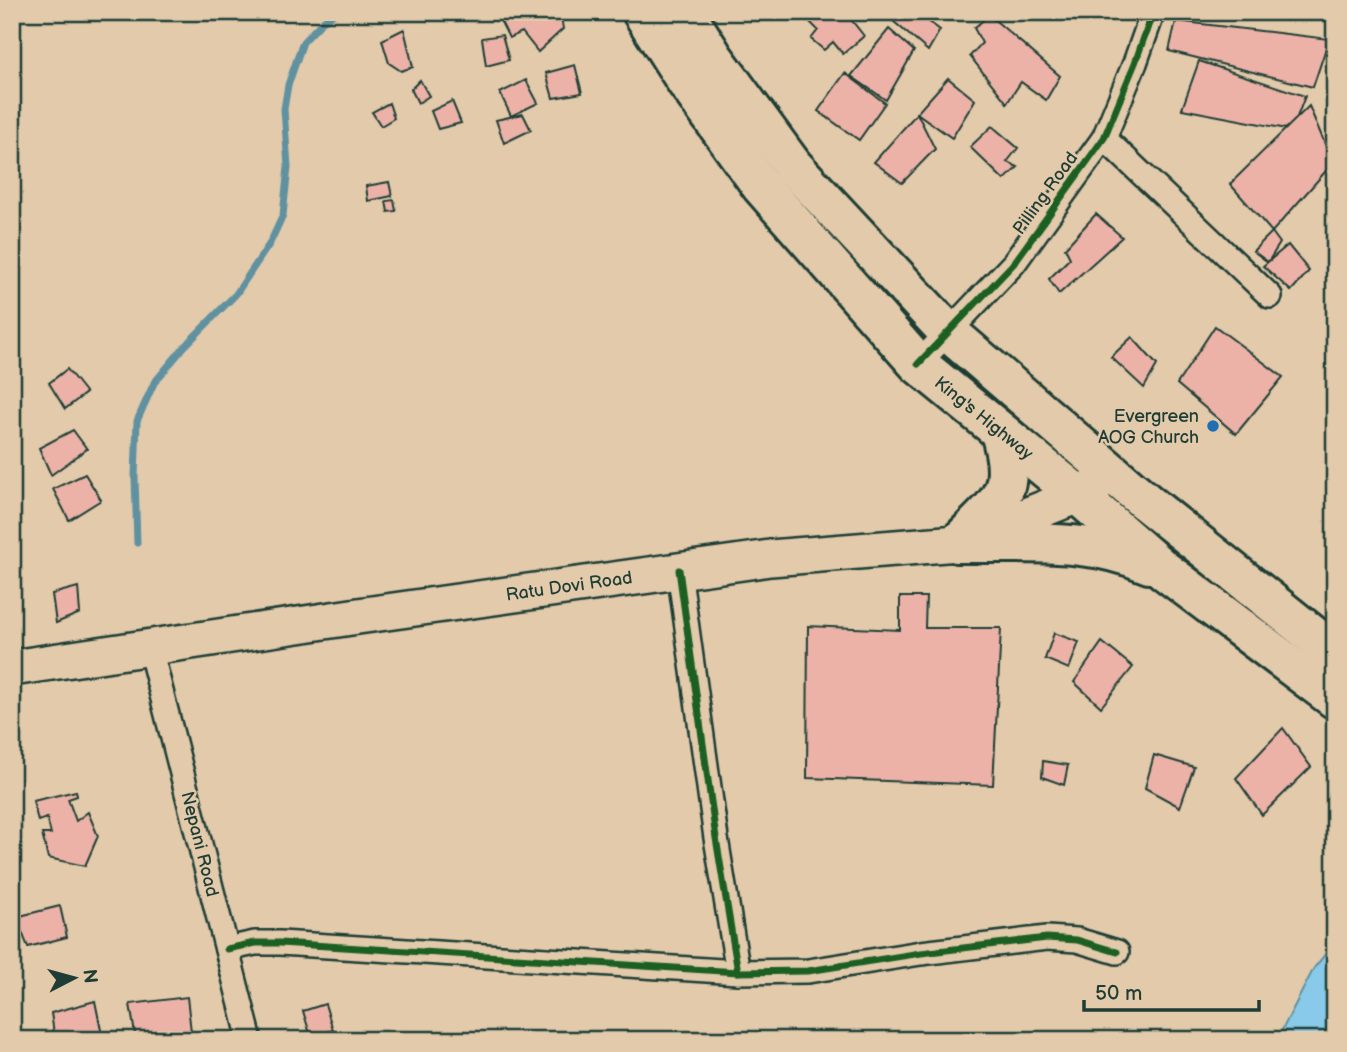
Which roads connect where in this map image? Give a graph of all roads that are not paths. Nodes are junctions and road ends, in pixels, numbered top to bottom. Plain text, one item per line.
1 (642, 12) edge
2 (685, 12) edge
3 (1153, 12) edge
4 (1104, 138) junction
5 (1270, 296) dead end
6 (947, 331) junction
7 (918, 364) junction
8 (1000, 432) junction
9 (1113, 474) junction
10 (1078, 495) junction
11 (958, 543) junction
12 (680, 570) junction
13 (1165, 571) junction
14 (150, 648) junction
15 (1335, 653) edge
16 (12, 668) edge
17 (1335, 699) edge
18 (227, 949) junction
19 (1118, 953) dead end
20 (738, 972) junction
21 (250, 1040) edge

1 - 7 highway, King's Highway
2 - 6 highway
3 - 4 street, Pilling Road
4 - 5 street
4 - 6 street, Pilling Road
6 - 7 street, Pilling Road
6 - 9 highway
7 - 8 highway, King's Highway
8 - 10 highway, King's Highway
8 - 11 highway
9 - 10 main road, Ratu Dovi Road
9 - 15 highway
10 - 11 main road, Ratu Dovi Road
10 - 13 highway, King's Highway
11 - 12 main road, Ratu Dovi Road
11 - 13 highway
12 - 14 main road, Ratu Dovi Road
12 - 20 street
13 - 17 highway, King's Highway
14 - 16 main road, Ratu Dovi Road
14 - 18 street, Nepani Road
18 - 20 street
18 - 21 street, Nepani Road
19 - 20 street

